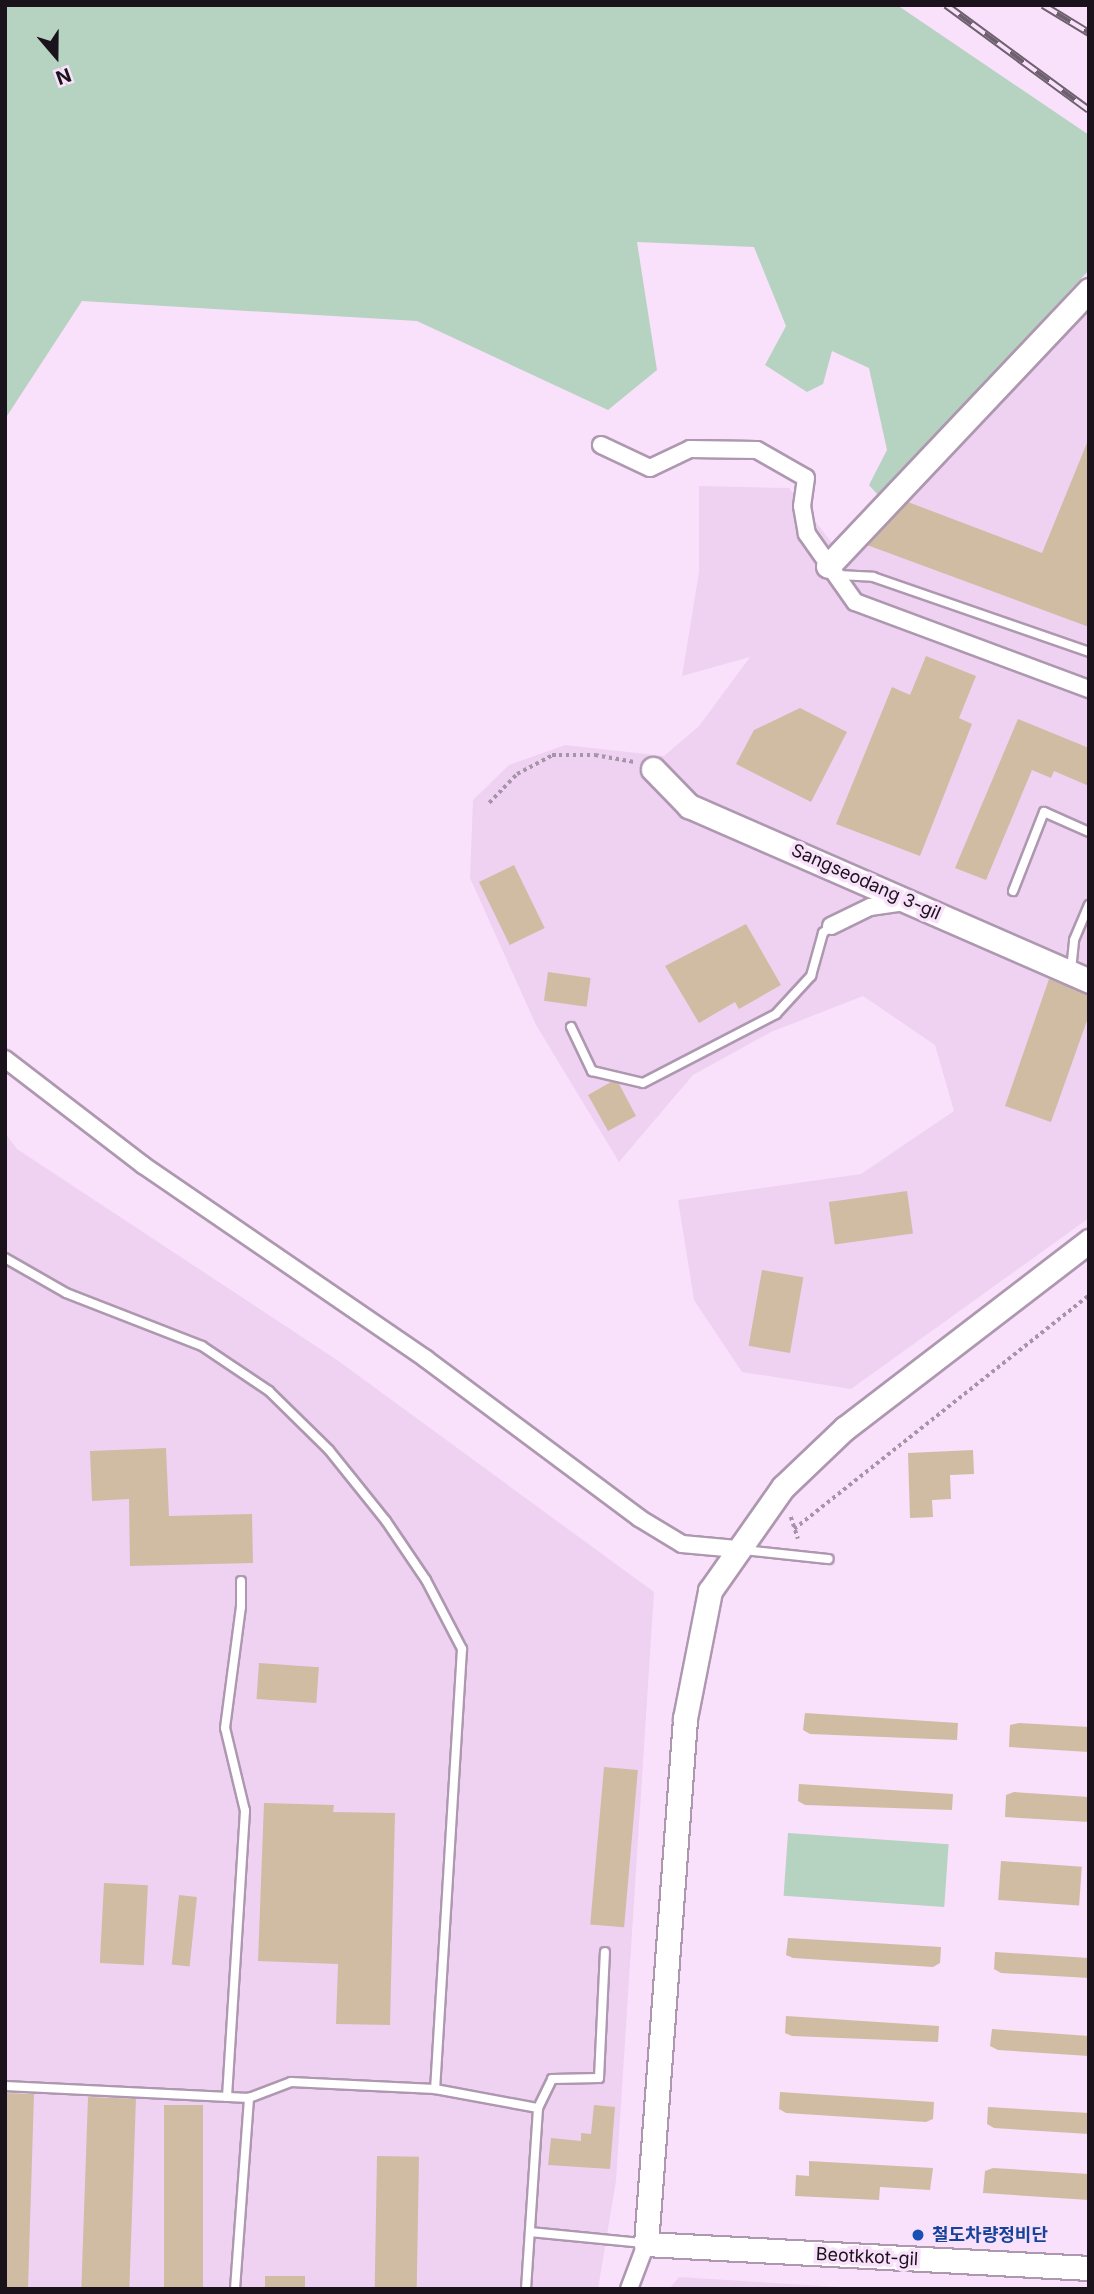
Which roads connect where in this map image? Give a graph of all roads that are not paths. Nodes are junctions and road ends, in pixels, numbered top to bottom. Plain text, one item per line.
1 (1089, 290) edge
2 (601, 445) dead end
3 (831, 571) junction
4 (1089, 652) edge
5 (1089, 689) edge
6 (653, 769) road end
7 (1089, 832) edge
8 (1013, 891) dead end
9 (911, 902) junction
10 (1088, 909) edge
11 (831, 926) joint
12 (1079, 977) edge
13 (571, 1027) dead end
14 (5, 1059) edge
15 (1089, 1241) edge
16 (5, 1258) edge
17 (737, 1549) junction
18 (829, 1559) dead end
19 (241, 1581) dead end
20 (606, 1952) dead end
21 (5, 2086) edge
22 (435, 2089) junction
23 (227, 2097) junction
24 (249, 2098) junction
25 (538, 2108) junction
26 (530, 2232) junction
27 (646, 2244) junction
28 (1089, 2268) edge
29 (235, 2289) edge
30 (526, 2289) edge
31 (629, 2289) edge

1 - 3 street
2 - 3 street
3 - 4 lane
3 - 5 street
6 - 9 street, Sangseodang 3-gil
7 - 8 lane
9 - 11 street
9 - 12 street, Sangseodang 3-gil
10 - 12 lane
11 - 13 lane
14 - 17 street
15 - 17 street
16 - 22 lane
17 - 18 lane
17 - 27 street
19 - 23 lane
20 - 25 lane
21 - 23 lane
22 - 24 lane
22 - 25 lane
23 - 24 lane
24 - 29 lane
25 - 26 lane
26 - 27 lane
26 - 30 lane
27 - 28 street, Beotkkot-gil
27 - 31 street

